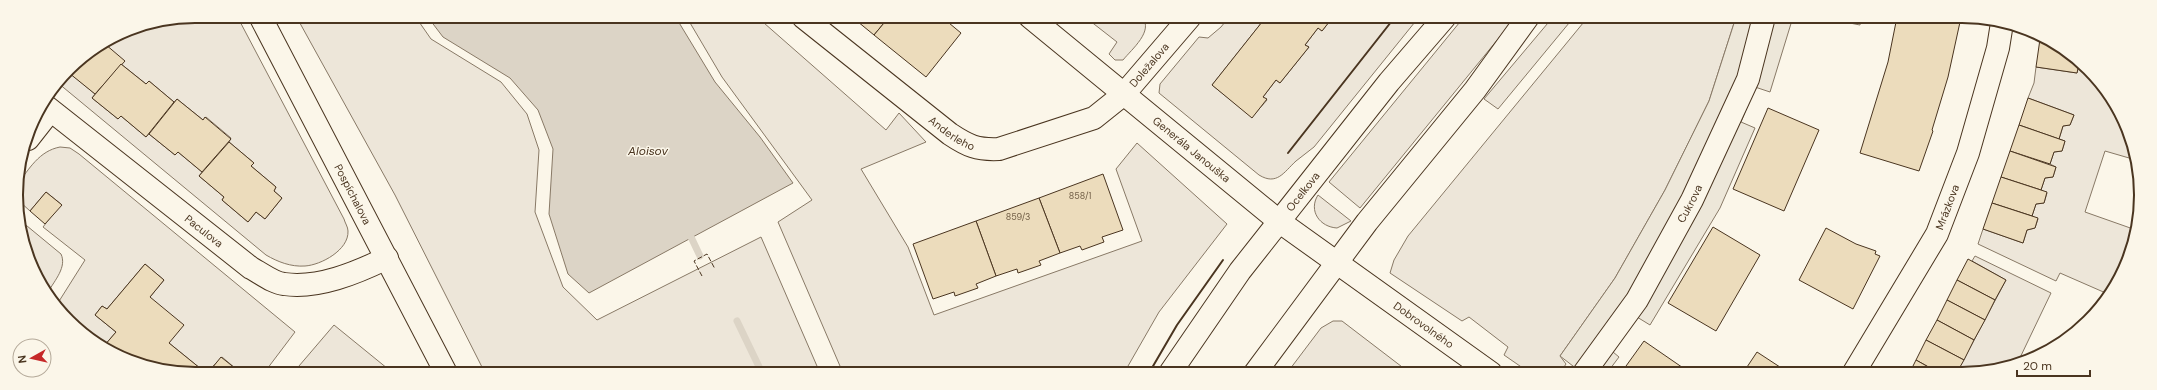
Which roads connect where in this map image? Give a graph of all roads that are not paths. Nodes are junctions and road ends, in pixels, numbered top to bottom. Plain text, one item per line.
1 (264, 23) edge
2 (812, 23) edge
3 (1037, 23) edge
4 (1180, 23) edge
5 (1440, 23) edge
6 (1524, 23) edge
7 (1762, 23) edge
8 (2001, 27) edge
9 (1124, 94) junction
10 (46, 108) edge
11 (1280, 222) junction
12 (387, 258) junction
13 (1336, 264) junction
14 (1356, 278) joint
15 (443, 367) edge
16 (1174, 367) edge
17 (1259, 367) edge
18 (1482, 367) edge
19 (1588, 367) edge
20 (1857, 367) edge

1 - 12 street, Pospíchalova
2 - 9 street, Anderleho
3 - 9 street, Generála Janouška
4 - 9 street, Doležalova
5 - 11 street, Ocelkova
6 - 13 street
7 - 19 street, Cukrova
8 - 20 street, Mrázkova
9 - 11 street, Generála Janouška
10 - 12 street, Paculova
11 - 13 street, Generála Janouška
11 - 16 street, Ocelkova
12 - 15 street, Pospíchalova
13 - 14 street, Generála Janouška
13 - 17 street
14 - 18 street, Dobrovolného

